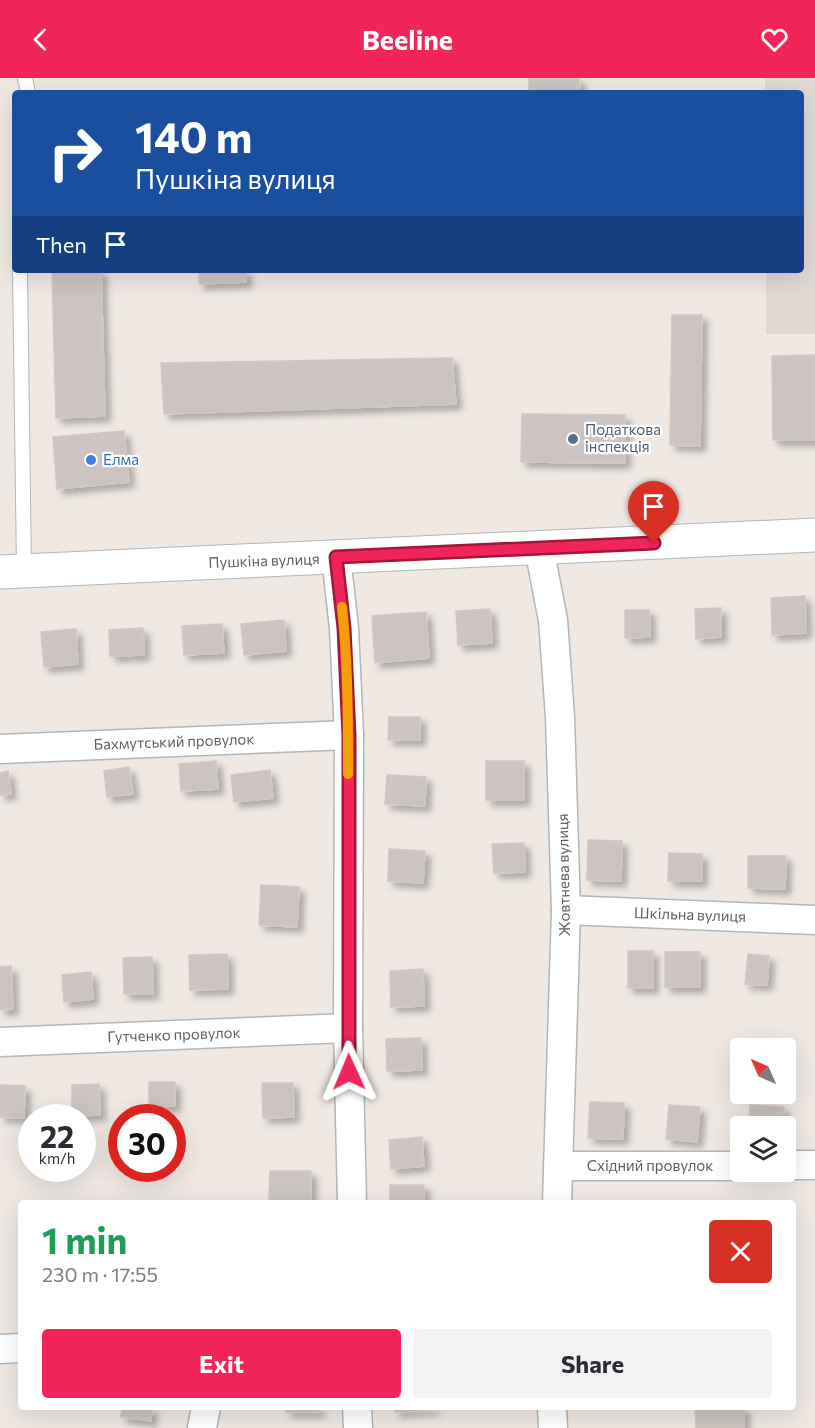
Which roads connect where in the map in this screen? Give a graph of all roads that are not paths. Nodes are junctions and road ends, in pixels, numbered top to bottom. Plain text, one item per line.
1 (20, 273) edge
2 (815, 535) edge
3 (538, 548) junction
4 (336, 557) junction
5 (12, 571) edge
6 (349, 735) junction
7 (0, 749) edge
8 (566, 910) junction
9 (815, 920) edge
10 (348, 1028) junction
11 (0, 1042) edge
12 (796, 1165) edge
13 (815, 1165) edge
14 (559, 1166) junction
15 (730, 1166) edge
16 (352, 1200) edge
17 (557, 1200) edge
18 (18, 1348) edge
19 (0, 1349) edge
20 (205, 1410) edge
21 (357, 1410) edge
22 (552, 1410) edge
23 (202, 1428) edge
24 (358, 1428) edge
25 (553, 1428) edge

1 - 5 lane
2 - 3 main road, Пушкіна вулиця
3 - 4 main road, Пушкіна вулиця
3 - 8 street, Жовтнева вулиця
4 - 5 main road, Пушкіна вулиця
4 - 6 street
6 - 7 street, Бахмутський провулок
6 - 10 street
8 - 9 street, Шкільна вулиця
8 - 14 street, Жовтнева вулиця
10 - 11 street, Гутченко провулок
10 - 16 street
12 - 13 street
14 - 15 street, Східний провулок
14 - 17 street, Жовтнева вулиця
18 - 19 street
20 - 23 street
21 - 24 street
22 - 25 street

